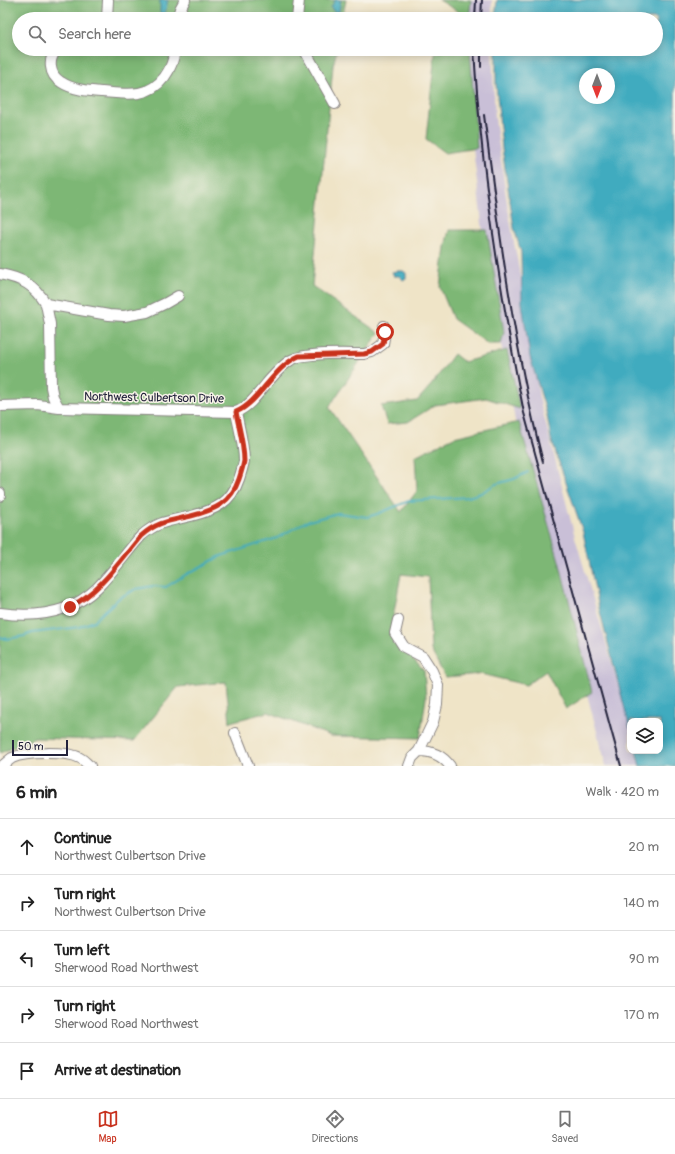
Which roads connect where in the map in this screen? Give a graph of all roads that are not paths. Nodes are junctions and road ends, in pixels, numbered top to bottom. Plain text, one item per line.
1 (108, 0) edge
2 (185, 0) edge
3 (299, 0) edge
4 (107, 12) edge
5 (179, 12) edge
6 (298, 12) edge
7 (52, 56) edge
8 (173, 56) edge
9 (308, 56) edge
10 (335, 104) dead end
11 (0, 274) edge
12 (178, 296) dead end
13 (46, 304) junction
14 (384, 326) dead end
15 (0, 406) edge
16 (59, 408) junction
17 (236, 412) junction
18 (0, 613) edge
19 (398, 620) dead end
20 (235, 732) dead end
21 (419, 751) junction
22 (2, 766) edge
23 (90, 766) edge
24 (248, 766) edge
25 (409, 766) edge
26 (450, 766) edge

1 - 4 street
2 - 5 street
3 - 6 street
7 - 8 street
9 - 10 street
11 - 13 street
12 - 13 street
13 - 16 street
14 - 17 street, Northwest Culbertson Drive
15 - 16 street, Northwest Culbertson Drive
16 - 17 street, Northwest Culbertson Drive
17 - 18 street
19 - 21 street
20 - 24 street
21 - 25 street
21 - 26 street
22 - 23 street

